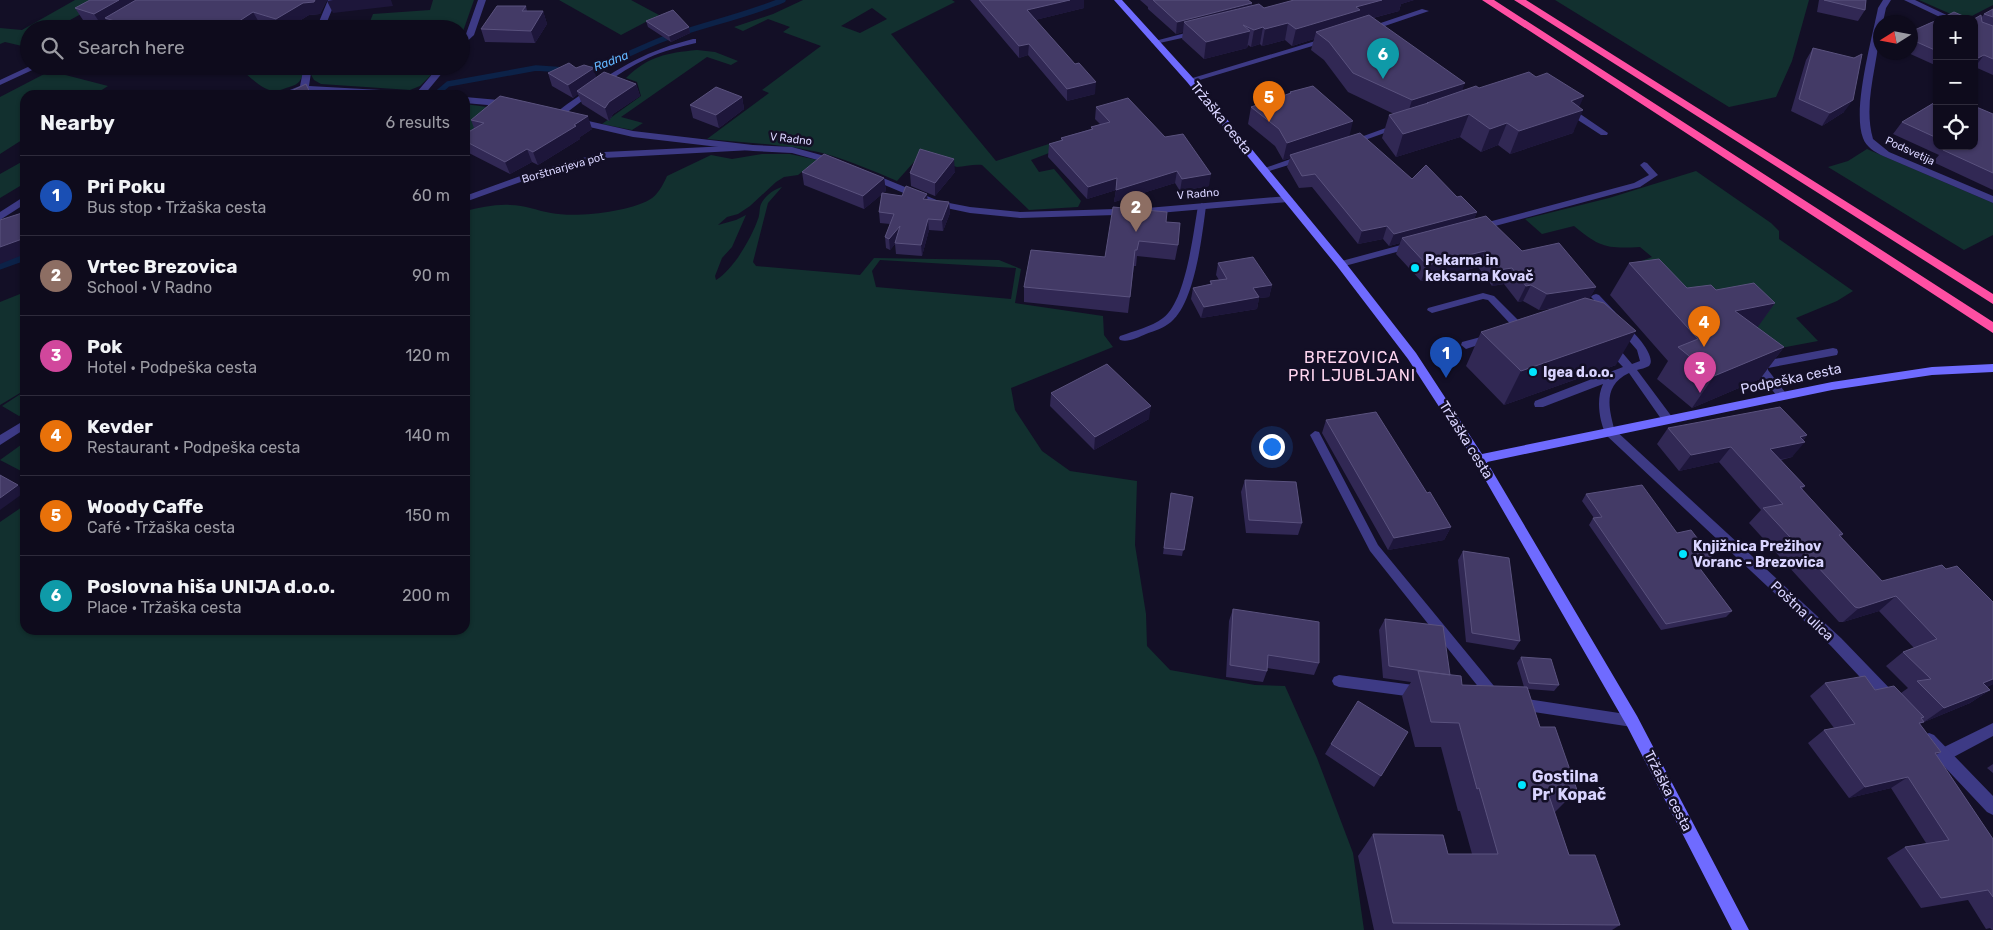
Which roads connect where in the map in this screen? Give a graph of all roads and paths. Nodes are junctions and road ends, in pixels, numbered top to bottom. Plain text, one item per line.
1 (332, 0) edge
2 (482, 0) edge
3 (1118, 0) edge
4 (1487, 0) edge
5 (1519, 0) edge
6 (1887, 0) edge
7 (1908, 0) edge
8 (1425, 11) dead end
9 (134, 12) edge
10 (1942, 15) edge
11 (120, 20) edge
12 (324, 20) edge
13 (1362, 30) edge
14 (1201, 31) edge
15 (470, 35) edge
16 (1335, 38) edge
17 (693, 41) dead end
18 (1155, 42) junction
19 (20, 74) edge
20 (306, 75) edge
21 (436, 75) edge
22 (1190, 80) junction
23 (0, 84) edge
24 (304, 88) junction
25 (297, 90) edge
26 (337, 90) edge
27 (423, 90) edge
28 (470, 100) edge
29 (521, 106) edge
30 (1563, 106) edge
31 (555, 114) joint
32 (1405, 125) edge
33 (1604, 133) dead end
34 (1343, 145) edge
35 (753, 148) junction
36 (1308, 156) edge
37 (842, 164) edge
38 (1644, 165) dead end
39 (1263, 170) junction
40 (859, 171) edge
41 (470, 197) edge
42 (1288, 199) junction
43 (1993, 200) edge
44 (20, 203) edge
45 (1202, 206) junction
46 (0, 218) edge
47 (1475, 228) edge
48 (1417, 244) edge
49 (1341, 264) junction
50 (1596, 297) dead end
51 (1993, 300) edge
52 (1432, 310) dead end
53 (1993, 328) edge
54 (1124, 338) dead end
55 (1601, 338) edge
56 (1466, 345) dead end
57 (1833, 352) dead end
58 (1993, 368) edge
59 (1631, 369) junction
60 (1614, 376) junction
61 (1783, 396) junction
62 (1539, 404) dead end
63 (1668, 420) junction
64 (20, 427) edge
65 (1610, 432) junction
66 (1316, 435) dead end
67 (0, 441) edge
68 (1479, 459) junction
69 (1339, 681) dead end
70 (1434, 693) edge
71 (1481, 699) edge
72 (1510, 703) junction
73 (1903, 713) edge
74 (1632, 721) junction
75 (1916, 727) edge
76 (1993, 729) edge
77 (1943, 755) junction
78 (1993, 807) edge
79 (1741, 930) edge

1 - 12 street
2 - 15 street
3 - 18 main road, Tržaška cesta
4 - 53 highway
5 - 51 highway
6 - 43 street, Podsvetija
7 - 10 street
8 - 13 lane
9 - 11 lane
14 - 18 lane
16 - 22 lane
17 - 31 lane
18 - 22 main road, Tržaška cesta
19 - 23 lane
20 - 24 street
21 - 27 street
22 - 39 main road, Tržaška cesta
24 - 25 street
24 - 26 street
28 - 29 street
30 - 33 lane
31 - 35 street, V Radno
32 - 34 lane
35 - 37 street, V Radno
35 - 41 lane, Borštnarjeva pot
36 - 39 lane
38 - 47 lane
39 - 42 main road, Tržaška cesta
40 - 45 street, V Radno
42 - 45 street, V Radno
42 - 49 main road, Tržaška cesta
44 - 46 street
45 - 54 lane
48 - 49 lane
49 - 68 main road, Tržaška cesta
50 - 59 lane
52 - 56 lane
55 - 59 lane
57 - 61 lane
58 - 61 main road, Podpeška cesta
59 - 60 lane
59 - 63 lane
60 - 62 lane
60 - 65 lane
61 - 63 main road, Podpeška cesta
63 - 65 main road, Podpeška cesta
64 - 67 lane
65 - 68 main road, Podpeška cesta
65 - 73 street, Poštna ulica
66 - 72 lane
68 - 74 main road, Tržaška cesta
69 - 70 lane
71 - 72 lane
72 - 74 lane
74 - 79 main road, Tržaška cesta
75 - 77 street
76 - 77 lane
77 - 78 street

